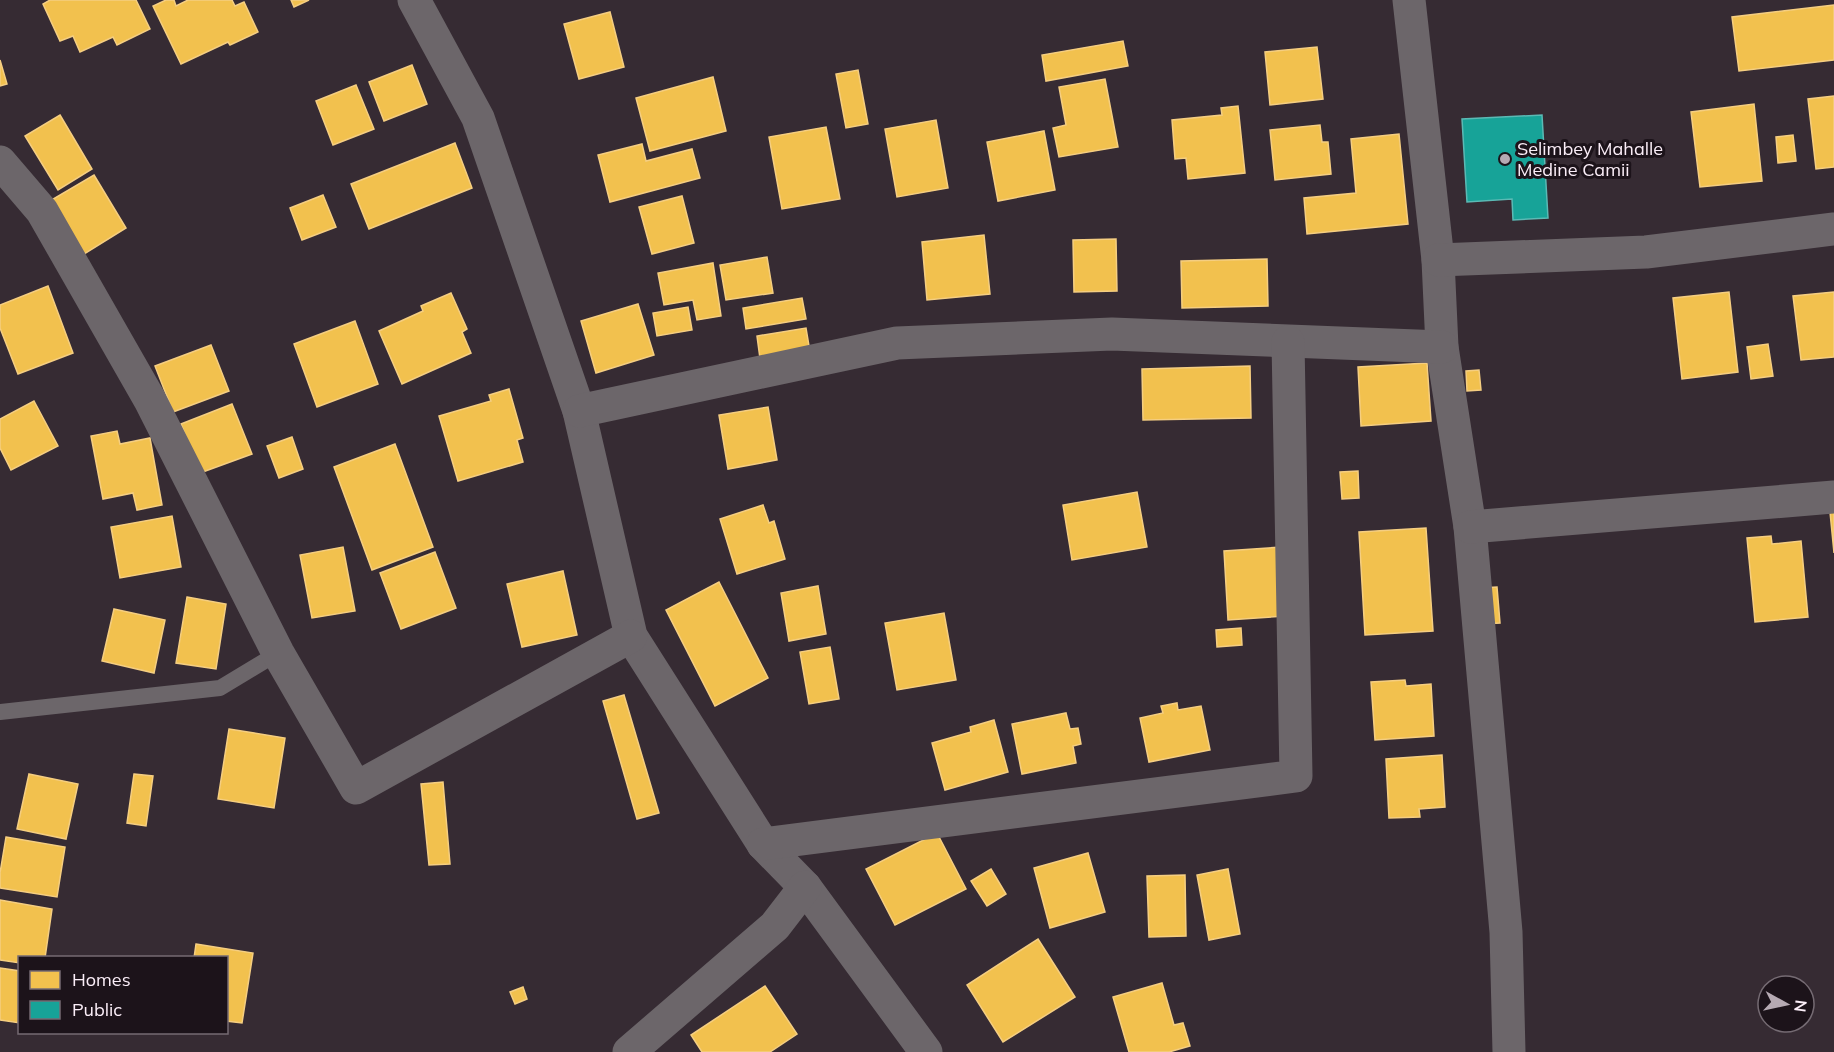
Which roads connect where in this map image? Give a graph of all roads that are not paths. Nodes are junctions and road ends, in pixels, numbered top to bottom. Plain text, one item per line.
1 (414, 0) edge
2 (1409, 0) edge
3 (0, 162) edge
4 (1834, 229) edge
5 (1438, 260) junction
6 (1288, 342) junction
7 (1442, 347) junction
8 (579, 411) junction
9 (1834, 497) edge
10 (1470, 526) junction
11 (631, 636) junction
12 (278, 653) junction
13 (0, 712) edge
14 (763, 844) junction
15 (805, 887) junction
16 (629, 1052) edge
17 (926, 1052) edge
18 (1509, 1052) edge

1 - 8 street
2 - 5 street
3 - 12 street
4 - 5 street
5 - 7 street
6 - 7 street
6 - 8 street
6 - 14 street
7 - 10 street
8 - 11 street
9 - 10 street
10 - 18 street
11 - 12 street
11 - 14 street
12 - 13 lane
14 - 15 street
15 - 16 street
15 - 17 street

